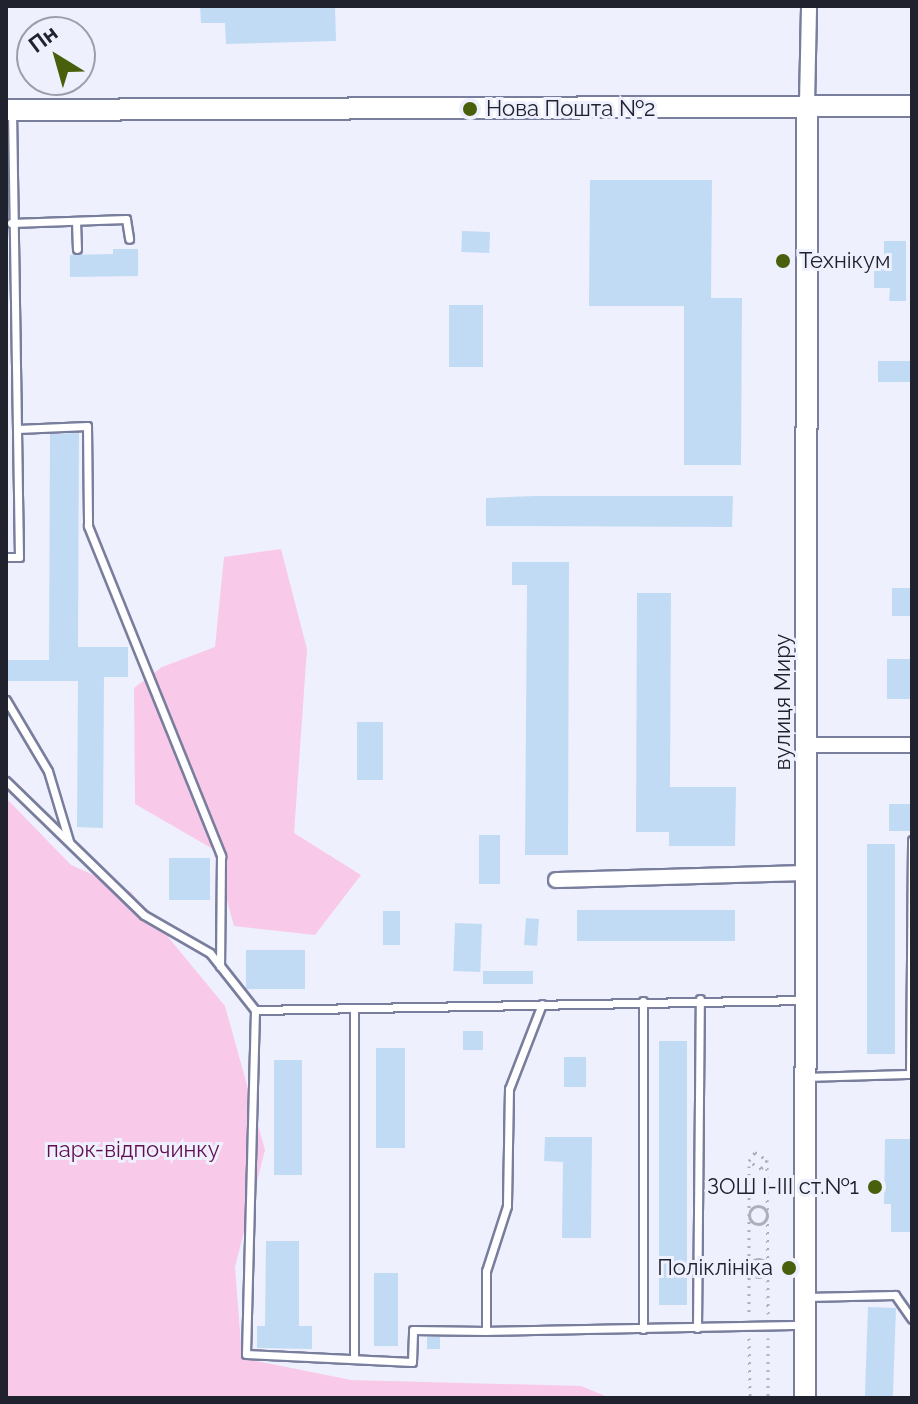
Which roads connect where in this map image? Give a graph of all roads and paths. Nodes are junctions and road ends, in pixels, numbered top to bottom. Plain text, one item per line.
1 (809, 6) edge
2 (807, 104) junction
3 (912, 106) edge
4 (9, 110) edge
5 (76, 221) junction
6 (11, 223) junction
7 (129, 239) dead end
8 (77, 249) dead end
9 (17, 429) junction
10 (6, 557) edge
11 (6, 700) edge
12 (808, 745) junction
13 (912, 745) edge
14 (6, 781) edge
15 (912, 840) edge
16 (69, 843) junction
17 (807, 873) junction
18 (556, 880) dead end
19 (220, 966) junction
20 (700, 999) junction
21 (807, 1000) junction
22 (643, 1001) junction
23 (542, 1004) junction
24 (354, 1008) junction
25 (255, 1010) junction
26 (911, 1074) edge
27 (806, 1077) junction
28 (767, 1160) junction
29 (749, 1161) junction
30 (749, 1215) junction
31 (768, 1215) junction
32 (768, 1268) junction
33 (749, 1269) junction
34 (805, 1297) junction
35 (912, 1319) edge
36 (805, 1325) junction
37 (749, 1326) junction
38 (768, 1326) junction
39 (697, 1328) junction
40 (643, 1329) junction
41 (486, 1331) junction
42 (354, 1359) junction
43 (751, 1398) edge
44 (766, 1398) edge
45 (805, 1398) edge

1 - 2 street, вулиця Миру
2 - 3 main road
2 - 4 main road
2 - 12 main road, вулиця Миру
4 - 6 lane
5 - 6 lane
5 - 7 lane
5 - 8 lane
6 - 9 lane
9 - 10 lane
9 - 19 lane
11 - 16 lane
12 - 13 street
12 - 17 main road, вулиця Миру
14 - 16 lane
15 - 26 lane
16 - 19 lane
17 - 18 street
17 - 21 main road, вулиця Миру
19 - 25 lane
20 - 21 lane
20 - 22 lane
20 - 39 lane
21 - 27 main road, вулиця Миру
22 - 23 lane
22 - 40 lane
23 - 24 lane
23 - 41 lane
24 - 25 lane
24 - 42 lane
25 - 42 lane
26 - 27 lane
27 - 34 main road, вулиця Миру
28 - 29 path
28 - 29 path
28 - 31 path
29 - 30 path
30 - 31 path
30 - 31 path
30 - 33 path
31 - 32 path
32 - 33 path
32 - 33 path
32 - 38 path
33 - 37 path
34 - 35 lane
34 - 36 main road, вулиця Миру
36 - 38 lane
36 - 45 main road, вулиця Миру
37 - 38 lane
37 - 39 lane
37 - 43 path
38 - 44 path
39 - 40 lane
40 - 41 lane
41 - 42 lane
43 - 44 path

